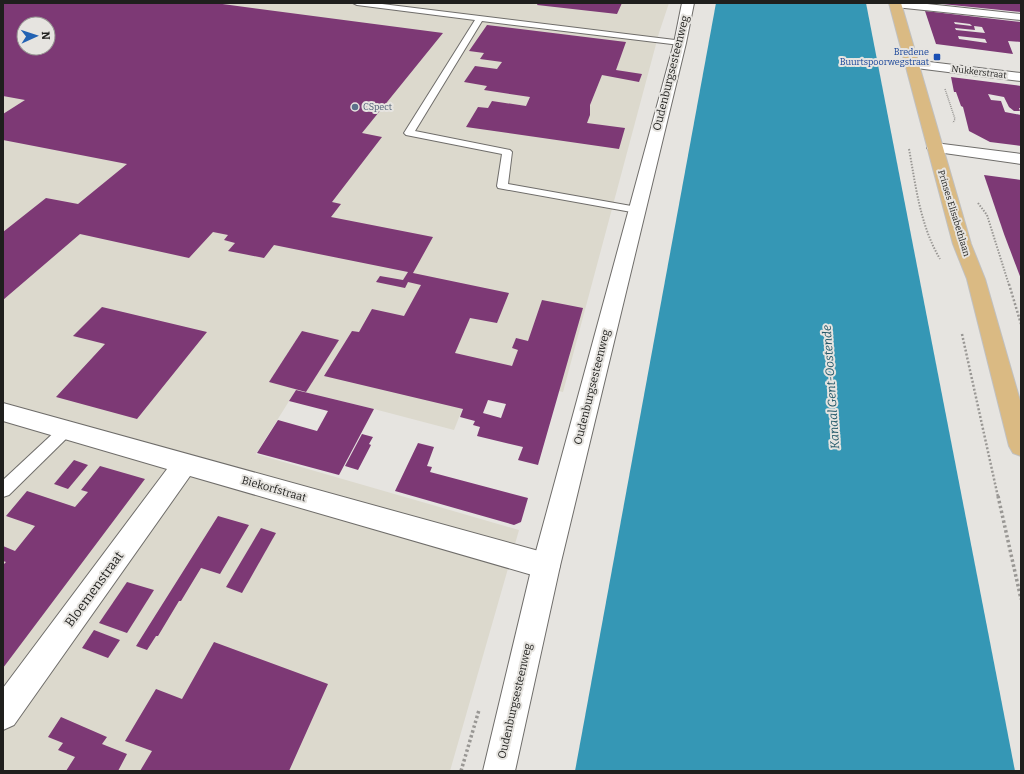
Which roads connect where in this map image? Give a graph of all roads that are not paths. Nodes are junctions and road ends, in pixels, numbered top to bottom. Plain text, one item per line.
1 (357, 3) edge
2 (688, 3) edge
3 (895, 3) edge
4 (1021, 17) edge
5 (480, 18) junction
6 (680, 43) junction
7 (913, 64) junction
8 (1021, 78) edge
9 (935, 148) junction
10 (1021, 159) edge
11 (637, 210) junction
12 (3, 412) edge
13 (66, 430) junction
14 (1021, 446) edge
15 (184, 464) junction
16 (3, 490) edge
17 (546, 566) junction
18 (3, 714) edge
19 (499, 771) edge

1 - 5 lane
2 - 6 street, Oudenburgsesteenweg
3 - 4 street
3 - 7 main road, Prinses Elisabethlaan
5 - 6 lane
5 - 11 lane
6 - 11 street, Oudenburgsesteenweg
7 - 8 street, Nukkerstraat
7 - 9 main road, Prinses Elisabethlaan
9 - 10 street
9 - 14 main road, Prinses Elisabethlaan
11 - 17 street, Oudenburgsesteenweg
12 - 13 street, Biekorfstraat
13 - 15 street, Biekorfstraat
13 - 16 lane
15 - 17 street, Biekorfstraat
15 - 18 street, Bloemenstraat
17 - 19 street, Oudenburgsesteenweg

